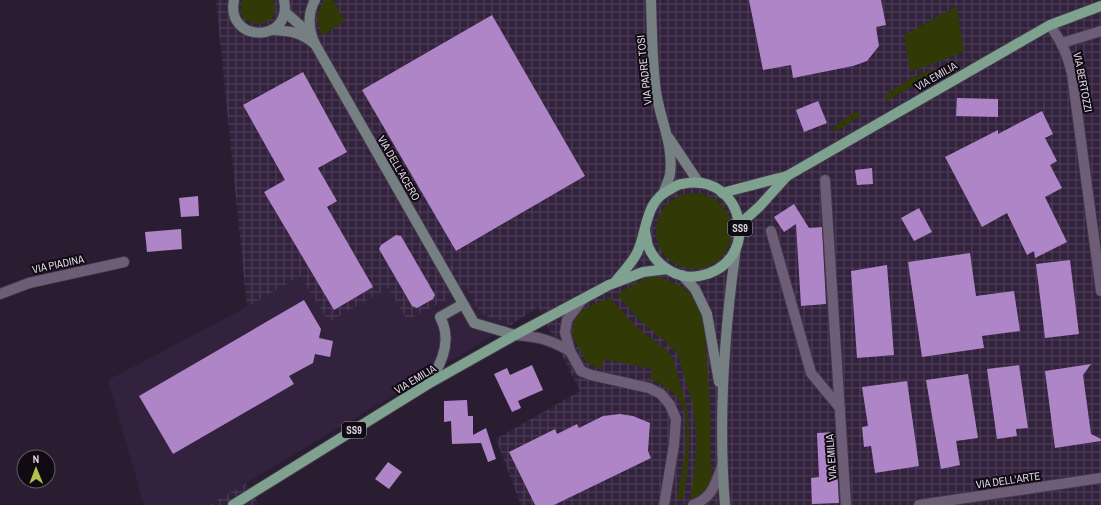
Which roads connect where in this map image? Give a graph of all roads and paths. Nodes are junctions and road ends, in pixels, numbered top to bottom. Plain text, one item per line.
1 (234, 0) edge
2 (294, 0) edge
3 (315, 0) edge
4 (651, 0) edge
5 (284, 6) edge
6 (1101, 6) edge
7 (1050, 25) junction
8 (272, 30) junction
9 (1101, 31) edge
10 (313, 40) junction
11 (1062, 43) junction
12 (667, 136) junction
13 (787, 176) junction
14 (825, 180) dead end
15 (700, 183) junction
16 (664, 192) junction
17 (722, 193) junction
18 (740, 224) junction
19 (645, 231) junction
20 (771, 231) dead end
21 (736, 248) junction
22 (124, 262) dead end
23 (667, 269) junction
24 (682, 275) junction
25 (615, 282) junction
26 (1101, 291) edge
27 (0, 294) edge
28 (582, 300) junction
29 (463, 304) junction
30 (516, 335) junction
31 (570, 351) junction
32 (428, 384) junction
33 (722, 398) junction
34 (840, 408) junction
35 (722, 466) junction
36 (1101, 478) edge
37 (233, 505) edge
38 (667, 505) edge
39 (693, 505) edge
40 (725, 505) edge
41 (846, 505) edge
42 (919, 505) edge

1 - 8 street
2 - 5 street
3 - 10 street, VIA DELL'ACERO
4 - 12 street, VIA PADRE TOSI
5 - 8 street
5 - 10 street, VIA DELL'ACERO
6 - 7 main road, VIA EMILIA / SS9
7 - 11 street, VIA BERTOZZI
7 - 13 main road, VIA EMILIA / SS9
8 - 10 street, VIA DELL'ACERO
9 - 11 street
10 - 29 street, VIA DELL'ACERO
11 - 26 street, VIA BERTOZZI
12 - 15 street, VIA PADRE TOSI
12 - 16 street, VIA PADRE TOSI
13 - 17 main road, VIA EMILIA / SS9
13 - 18 main road, VIA EMILIA / SS9
14 - 34 street, VIA EMILIA
15 - 16 main road, VIA EMILIA / SS9
15 - 17 main road, VIA EMILIA / SS9
16 - 19 main road, VIA EMILIA / SS9
17 - 18 main road, VIA EMILIA / SS9
18 - 21 main road, VIA EMILIA / SS9
19 - 23 main road, VIA EMILIA / SS9
19 - 25 main road, VIA EMILIA / SS9
20 - 34 street
21 - 24 main road, VIA EMILIA / SS9
21 - 33 street
22 - 27 street, VIA PIADINA
23 - 24 main road, VIA EMILIA / SS9
23 - 25 main road, VIA EMILIA / SS9
24 - 33 street
25 - 28 main road, VIA EMILIA / SS9
28 - 30 main road, VIA EMILIA / SS9
28 - 31 street
29 - 30 street, VIA DELL'ACERO
29 - 32 street
30 - 31 street
30 - 32 main road, VIA EMILIA / SS9
31 - 38 street
32 - 37 main road, VIA EMILIA / SS9
33 - 35 street
34 - 41 street, VIA EMILIA
35 - 39 street
35 - 40 street
36 - 42 street, VIA DELL'ARTE

